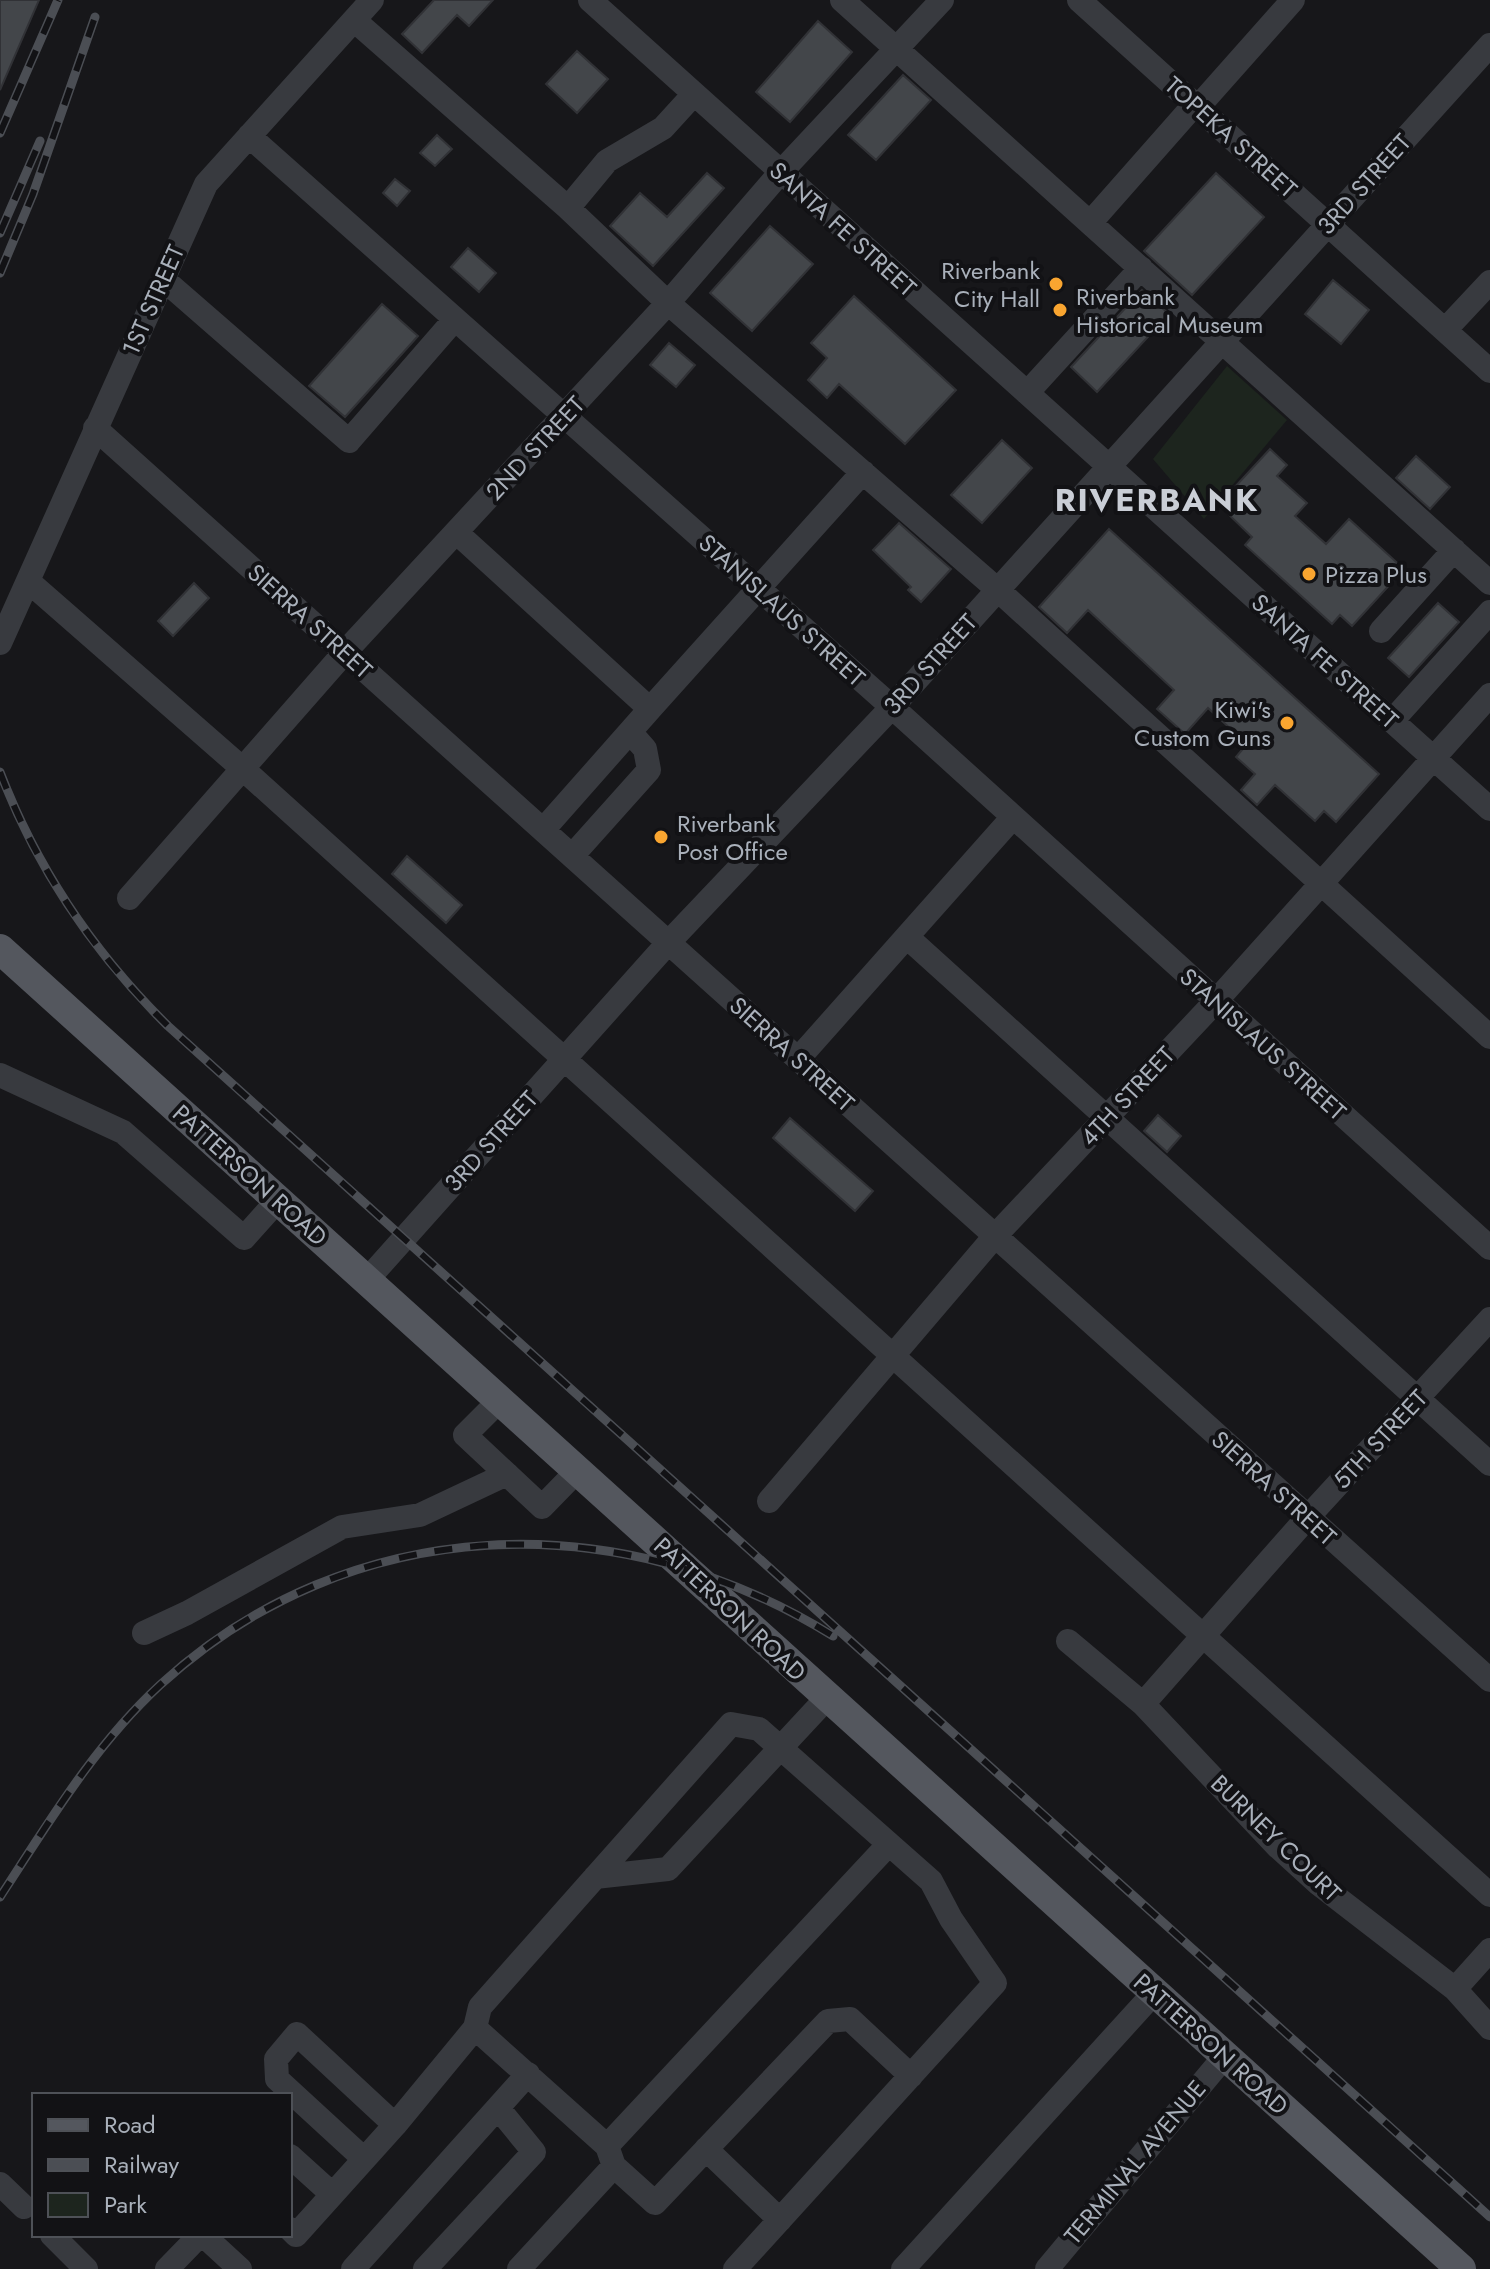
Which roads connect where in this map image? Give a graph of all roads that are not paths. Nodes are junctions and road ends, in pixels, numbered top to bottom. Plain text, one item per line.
1 (372, 0) edge
2 (590, 0) edge
3 (842, 0) edge
4 (942, 0) edge
5 (1079, 0) edge
6 (1293, 0) edge
7 (354, 20) junction
8 (1490, 45) edge
9 (897, 50) junction
10 (694, 94) junction
11 (1197, 106) junction
12 (249, 136) junction
13 (780, 173) junction
14 (568, 208) junction
15 (1090, 223) junction
16 (1328, 224) junction
17 (1141, 268) junction
18 (163, 279) junction
19 (1490, 282) edge
20 (668, 303) junction
21 (455, 319) junction
22 (1445, 330) junction
23 (1223, 340) junction
24 (1490, 371) edge
25 (1027, 393) junction
26 (565, 416) junction
27 (95, 428) junction
28 (1108, 467) junction
29 (863, 472) junction
30 (457, 533) junction
31 (1454, 550) junction
32 (28, 581) junction
33 (1490, 583) edge
34 (757, 588) junction
35 (998, 590) junction
36 (1490, 612) edge
37 (1381, 631) dead end
38 (0, 643) edge
39 (345, 652) junction
40 (1490, 695) edge
41 (892, 707) junction
42 (650, 709) junction
43 (1392, 721) junction
44 (630, 732) junction
45 (1434, 758) junction
46 (243, 769) junction
47 (1490, 809) edge
48 (1013, 817) junction
49 (543, 830) junction
50 (572, 856) junction
51 (1320, 884) junction
52 (129, 898) dead end
53 (907, 937) junction
54 (668, 943) junction
55 (0, 949) edge
56 (1216, 1001) junction
57 (1490, 1037) edge
58 (798, 1059) junction
59 (564, 1060) junction
60 (0, 1075) edge
61 (1107, 1117) junction
62 (278, 1200) junction
63 (995, 1236) junction
64 (1490, 1248) edge
65 (366, 1281) junction
66 (1490, 1319) edge
67 (893, 1357) junction
68 (1417, 1398) junction
69 (500, 1400) junction
70 (1490, 1464) edge
71 (578, 1470) junction
72 (507, 1474) junction
73 (769, 1501) dead end
74 (1307, 1518) junction
75 (144, 1633) dead end
76 (1202, 1638) junction
77 (1068, 1641) dead end
78 (1490, 1680) edge
79 (826, 1699) junction
80 (1143, 1704) junction
81 (780, 1748) junction
82 (889, 1844) junction
83 (595, 1877) junction
84 (1490, 1895) edge
85 (1490, 1950) edge
86 (1455, 1989) junction
87 (1154, 1993) junction
88 (475, 2028) junction
89 (1490, 2028) edge
90 (1225, 2056) junction
91 (528, 2074) junction
92 (911, 2076) junction
93 (498, 2108) junction
94 (395, 2125) junction
95 (706, 2149) junction
96 (611, 2156) junction
97 (292, 2158) edge
98 (364, 2159) junction
99 (0, 2184) edge
100 (332, 2194) junction
101 (31, 2207) edge
102 (780, 2220) junction
103 (292, 2231) edge
104 (54, 2237) edge
105 (199, 2237) edge
106 (203, 2237) edge
107 (86, 2269) edge
108 (167, 2269) edge
109 (240, 2269) edge
110 (353, 2269) edge
111 (425, 2269) edge
112 (519, 2269) edge
113 (735, 2269) edge
114 (903, 2269) edge
115 (1047, 2269) edge
116 (1461, 2269) edge

1 - 7 street, 1ST STREET
2 - 10 street, SANTA FE STREET
3 - 9 street
4 - 9 street, 2ND STREET
5 - 11 street, TOPEKA STREET
6 - 11 street
7 - 12 street, 1ST STREET
7 - 14 street
8 - 16 street, 3RD STREET
9 - 13 street, 2ND STREET
9 - 15 street
10 - 13 street, SANTA FE STREET
10 - 14 street
11 - 15 street
11 - 16 street, TOPEKA STREET
12 - 18 street, 1ST STREET
12 - 21 street, STANISLAUS STREET
13 - 20 street, 2ND STREET
13 - 25 street, SANTA FE STREET
14 - 20 street
15 - 17 street
16 - 22 street, TOPEKA STREET
16 - 23 street, 3RD STREET
17 - 23 street
17 - 25 street
18 - 21 street
18 - 27 street, 1ST STREET
19 - 22 street
20 - 26 street, 2ND STREET
20 - 29 street
21 - 26 street, STANISLAUS STREET
22 - 24 street, TOPEKA STREET
23 - 28 street, 3RD STREET
23 - 31 street
25 - 28 street, SANTA FE STREET
26 - 30 street, 2ND STREET
26 - 34 street, STANISLAUS STREET
27 - 32 street, 1ST STREET
27 - 39 street, SIERRA STREET
28 - 35 street, 3RD STREET
28 - 43 street, SANTA FE STREET
29 - 34 street
29 - 35 street
30 - 39 street, 2ND STREET
30 - 42 street
31 - 33 street
31 - 37 street
32 - 38 street, 1ST STREET
32 - 46 street
34 - 41 street, STANISLAUS STREET
34 - 42 street
35 - 41 street, 3RD STREET
35 - 51 street
36 - 43 street
39 - 46 street, 2ND STREET
39 - 49 street, SIERRA STREET
40 - 45 street, 4TH STREET
41 - 48 street, STANISLAUS STREET
41 - 54 street, 3RD STREET
42 - 44 street
43 - 45 street, SANTA FE STREET
44 - 49 street
44 - 50 street
45 - 47 street, SANTA FE STREET
45 - 51 street, 4TH STREET
46 - 52 street, 2ND STREET
46 - 59 street
48 - 53 street
48 - 56 street, STANISLAUS STREET
49 - 50 street, SIERRA STREET
50 - 54 street, SIERRA STREET
51 - 56 street, 4TH STREET
51 - 57 street
53 - 58 street
53 - 61 street
54 - 58 street, SIERRA STREET
54 - 59 street, 3RD STREET
55 - 62 main road, PATTERSON ROAD
56 - 61 street, 4TH STREET
56 - 64 street, STANISLAUS STREET
58 - 63 street, SIERRA STREET
59 - 65 street, 3RD STREET
59 - 67 street
60 - 62 street
61 - 63 street, 4TH STREET
61 - 68 street
62 - 65 main road, PATTERSON ROAD
63 - 67 street, 4TH STREET
63 - 74 street, SIERRA STREET
65 - 69 main road, PATTERSON ROAD
66 - 68 street, 5TH STREET
67 - 73 street, 4TH STREET
67 - 76 street
68 - 70 street
68 - 74 street, 5TH STREET
69 - 71 main road, PATTERSON ROAD
69 - 72 street
71 - 72 street
71 - 79 main road, PATTERSON ROAD
72 - 75 street
74 - 76 street, 5TH STREET
74 - 78 street, SIERRA STREET
76 - 80 street, 5TH STREET
76 - 84 street
77 - 80 street, BURNEY COURT
79 - 81 street
79 - 87 main road, PATTERSON ROAD
80 - 86 street, BURNEY COURT
81 - 82 street
81 - 83 street
81 - 83 street
82 - 92 street
82 - 96 street
83 - 88 street
85 - 86 street
86 - 89 street, BURNEY COURT
87 - 90 main road, PATTERSON ROAD
87 - 114 street
88 - 91 street
88 - 94 street
90 - 115 street, TERMINAL AVENUE
90 - 116 main road, PATTERSON ROAD
91 - 93 street
91 - 96 street
92 - 95 street
92 - 102 street
93 - 110 street
93 - 111 street
94 - 98 street
94 - 98 street
95 - 96 street
95 - 102 street
96 - 112 street
97 - 100 street
98 - 100 street
99 - 101 street
100 - 103 street
102 - 113 street
104 - 107 street
105 - 108 street
106 - 109 street

